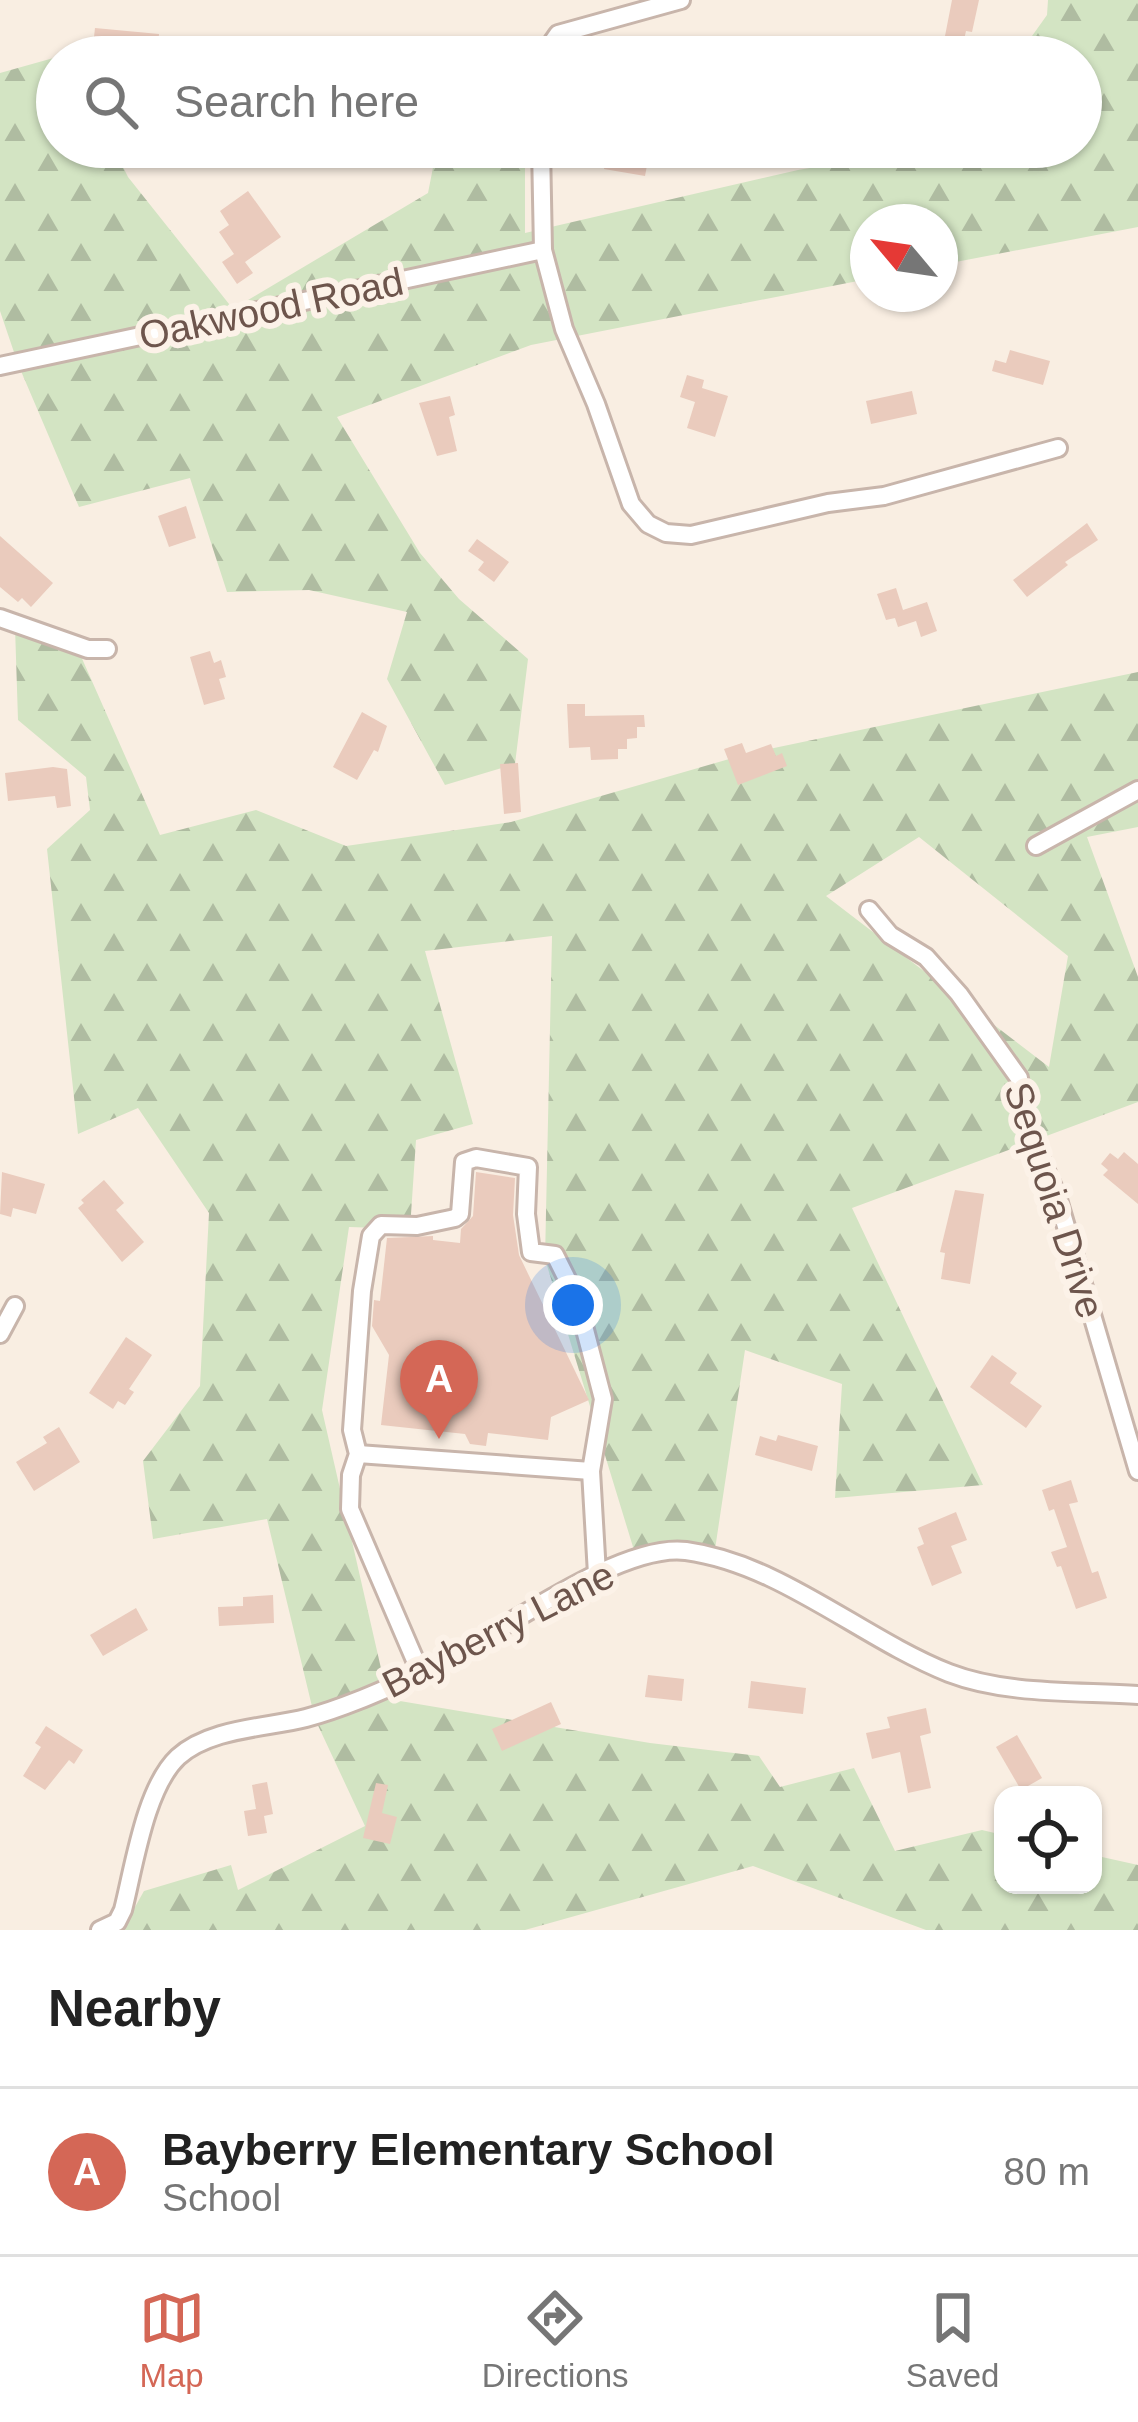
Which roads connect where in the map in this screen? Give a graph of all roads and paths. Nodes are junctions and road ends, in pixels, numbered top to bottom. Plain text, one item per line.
1 (681, 0) edge
2 (557, 36) edge
3 (541, 168) edge
4 (543, 250) junction
5 (0, 366) edge
6 (1058, 448) dead end
7 (0, 618) edge
8 (107, 649) dead end
9 (1138, 790) edge
10 (1036, 846) dead end
11 (869, 910) dead end
12 (15, 1306) dead end
13 (0, 1334) edge
14 (358, 1454) junction
15 (1138, 1471) edge
16 (591, 1472) junction
17 (597, 1574) junction
18 (421, 1673) junction
19 (1138, 1695) edge
20 (100, 1930) edge

1 - 2 street
3 - 4 street
4 - 5 street, Oakwood Road
4 - 6 street
7 - 8 street
9 - 10 street
11 - 15 street, Sequoia Drive
12 - 13 street
14 - 16 street
14 - 16 street
14 - 18 street
16 - 17 street
17 - 18 street, Bayberry Lane
17 - 19 street, Bayberry Lane
18 - 20 street, Bayberry Lane

